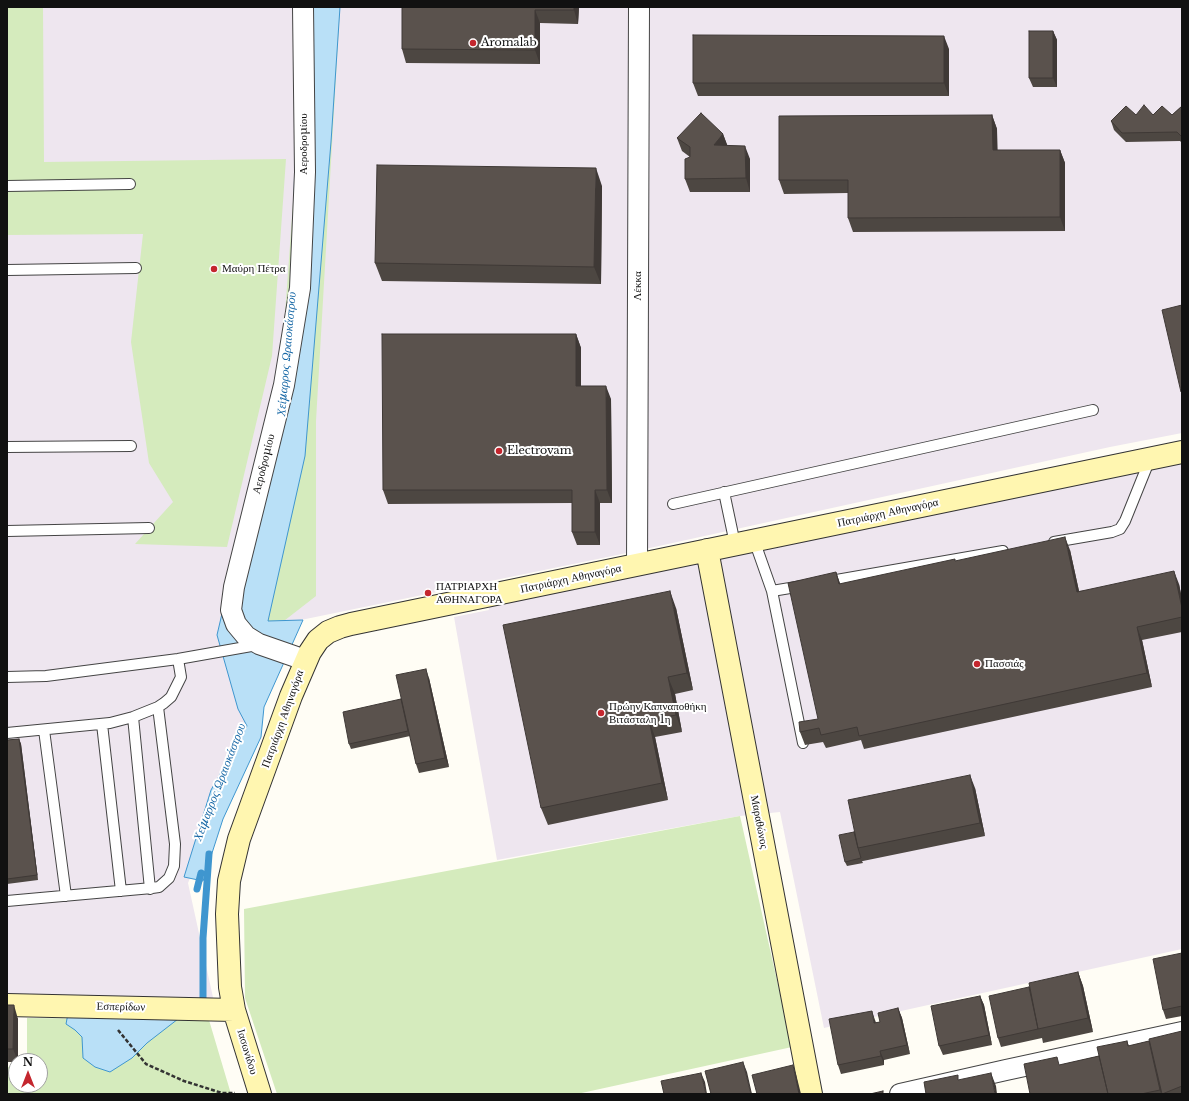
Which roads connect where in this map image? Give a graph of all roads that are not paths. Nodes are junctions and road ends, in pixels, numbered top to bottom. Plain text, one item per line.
1 (303, 7) edge
2 (639, 7) edge
3 (130, 184) dead end
4 (7, 186) edge
5 (136, 268) dead end
6 (7, 270) edge
7 (1093, 410) dead end
8 (131, 446) dead end
9 (7, 447) edge
10 (1182, 452) edge
11 (1150, 459) junction
12 (724, 492) junction
13 (673, 504) dead end
14 (149, 528) dead end
15 (7, 531) edge
16 (745, 542) junction
17 (1042, 544) edge
18 (707, 550) junction
19 (1012, 550) edge
20 (637, 565) junction
21 (772, 591) junction
22 (259, 644) junction
23 (178, 659) junction
24 (305, 660) junction
25 (7, 677) edge
26 (158, 707) junction
27 (133, 717) junction
28 (102, 724) junction
29 (44, 730) junction
30 (7, 733) edge
31 (803, 743) edge
32 (150, 888) junction
33 (121, 891) junction
34 (66, 896) junction
35 (7, 901) edge
36 (7, 1005) edge
37 (234, 1010) junction
38 (1182, 1032) edge
39 (260, 1094) edge
40 (811, 1094) edge
41 (900, 1094) edge

1 - 22 street, Αεροδρομίου
2 - 20 street, Λέκκα
3 - 4 lane
5 - 6 lane
7 - 12 lane
8 - 9 lane
10 - 11 street, Πατριάρχη Αθηναγόρα
11 - 16 street, Πατριάρχη Αθηναγόρα
11 - 17 lane
12 - 13 lane
12 - 16 lane
14 - 15 lane
16 - 18 street, Πατριάρχη Αθηναγόρα
16 - 21 lane
18 - 20 street, Πατριάρχη Αθηναγόρα
18 - 40 street, Μαραθώνος
19 - 21 lane
20 - 24 street, Πατριάρχη Αθηναγόρα
21 - 31 lane
22 - 23 lane
22 - 24 street, Αεροδρομίου
23 - 25 lane
23 - 26 lane
24 - 37 street, Πατριάρχη Αθηναγόρα
26 - 27 lane
26 - 32 lane
27 - 28 lane
27 - 32 lane
28 - 29 lane
28 - 33 lane
29 - 30 lane
29 - 34 lane
32 - 33 lane
33 - 34 lane
34 - 35 lane
36 - 37 street, Εσπερίδων
37 - 39 street, Ιασωνίδου
38 - 41 street

